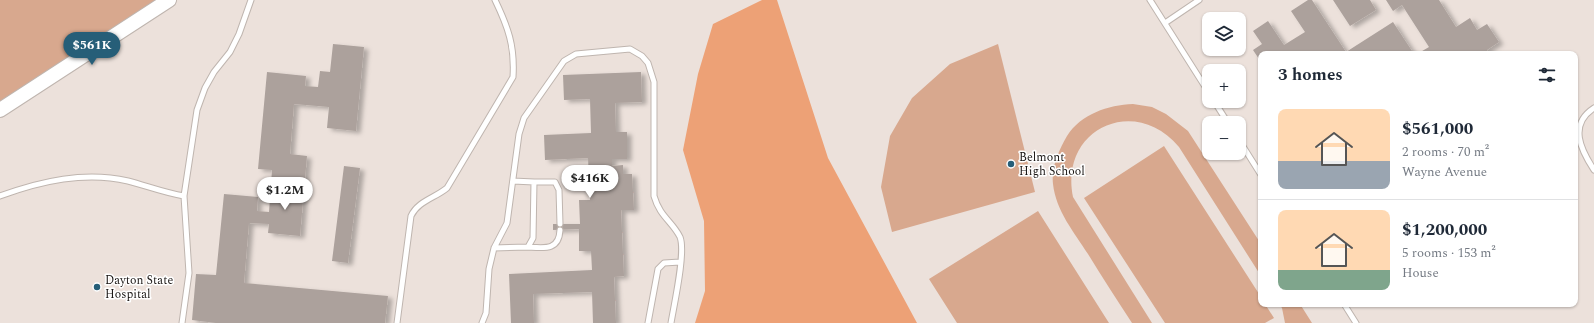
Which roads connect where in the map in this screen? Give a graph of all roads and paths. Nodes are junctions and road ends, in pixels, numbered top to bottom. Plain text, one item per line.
1 (169, 0) edge
2 (252, 0) edge
3 (495, 0) edge
4 (1150, 0) edge
5 (1199, 0) edge
6 (1165, 23) junction
7 (1202, 82) edge
8 (1594, 108) edge
9 (0, 110) edge
10 (1578, 128) edge
11 (1578, 136) edge
12 (1246, 151) edge
13 (1258, 170) edge
14 (1594, 170) edge
15 (513, 181) junction
16 (534, 182) junction
17 (0, 196) edge
18 (184, 196) junction
19 (528, 246) junction
20 (494, 248) junction
21 (680, 262) junction
22 (1346, 307) edge
23 (182, 323) edge
24 (398, 323) edge
25 (482, 323) edge
26 (648, 323) edge
27 (671, 323) edge
28 (1356, 323) edge

1 - 9 main road
2 - 18 lane
3 - 24 lane
4 - 6 lane
5 - 6 lane
6 - 7 lane
8 - 10 lane
11 - 14 lane
12 - 13 lane
15 - 16 lane
15 - 20 lane
15 - 21 lane
16 - 19 lane
16 - 19 lane
17 - 18 lane
18 - 23 lane
19 - 20 lane
20 - 25 lane
21 - 26 lane
21 - 27 lane
22 - 28 lane

